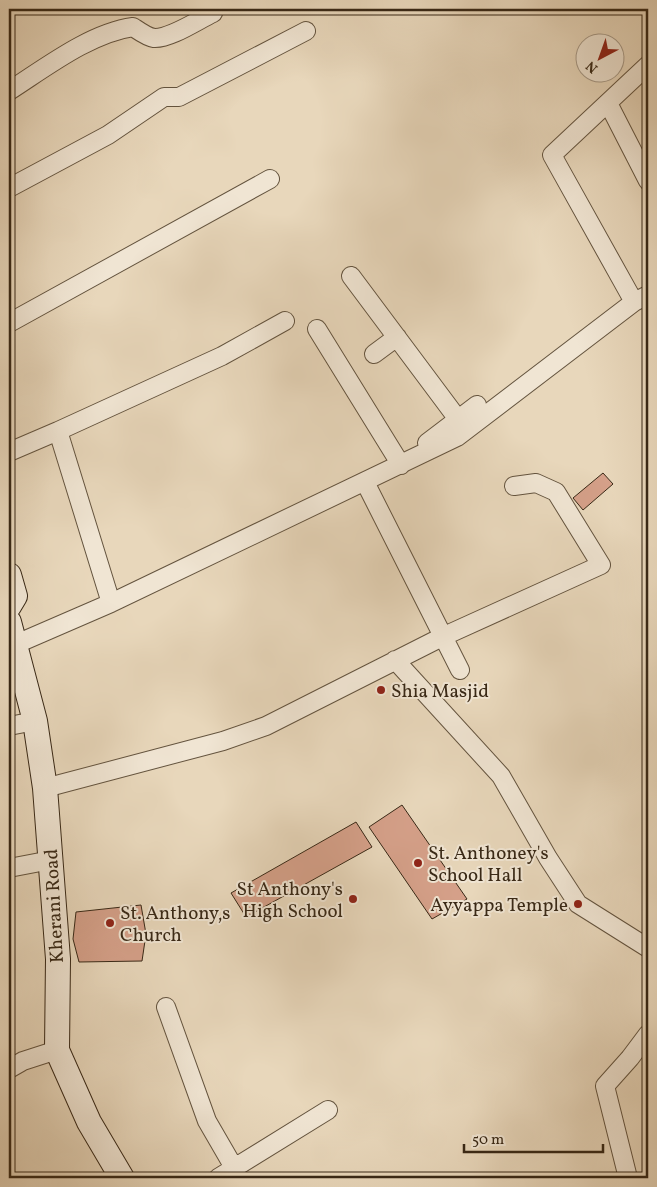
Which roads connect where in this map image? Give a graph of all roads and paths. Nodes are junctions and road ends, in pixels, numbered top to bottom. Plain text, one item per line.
1 (213, 13) dead end
2 (306, 31) dead end
3 (648, 65) edge
4 (9, 91) edge
5 (608, 103) junction
6 (270, 179) dead end
7 (648, 181) edge
8 (9, 188) edge
9 (351, 276) dead end
10 (641, 298) edge
11 (285, 321) dead end
12 (9, 323) edge
13 (317, 329) dead end
14 (397, 337) junction
15 (374, 354) dead end
16 (477, 406) dead end
17 (462, 425) junction
18 (58, 431) junction
19 (427, 443) dead end
20 (9, 452) edge
21 (401, 465) junction
22 (365, 482) junction
23 (514, 486) dead end
24 (9, 575) edge
25 (112, 603) junction
26 (9, 606) edge
27 (9, 622) edge
28 (442, 637) junction
29 (14, 645) junction
30 (395, 660) junction
31 (460, 670) dead end
32 (35, 721) junction
33 (9, 726) edge
34 (45, 788) junction
35 (51, 860) junction
36 (9, 868) edge
37 (648, 948) edge
38 (166, 1007) dead end
39 (648, 1034) edge
40 (56, 1050) junction
41 (9, 1069) edge
42 (328, 1110) dead end
43 (237, 1174) edge
44 (122, 1178) edge
45 (218, 1178) edge
46 (628, 1178) edge

1 - 4 street
2 - 8 street
3 - 5 street
5 - 7 street
5 - 10 street
6 - 12 street
9 - 14 street
10 - 17 street
11 - 18 street
13 - 21 street
14 - 15 street
14 - 17 street
16 - 17 street
17 - 19 street
17 - 21 street
18 - 20 street
18 - 25 street
21 - 22 street
22 - 25 street
22 - 28 street
23 - 28 street
24 - 26 main road
25 - 29 street
27 - 29 main road, Kherani Road
28 - 30 street
28 - 31 street
29 - 32 main road, Kherani Road
30 - 34 street
30 - 37 street
32 - 33 street
32 - 34 main road, Kherani Road
34 - 35 main road, Kherani Road
35 - 36 street
35 - 40 main road, Kherani Road
38 - 43 street
39 - 46 street
40 - 41 street
40 - 44 main road, Kherani Road
42 - 43 street
43 - 45 street

